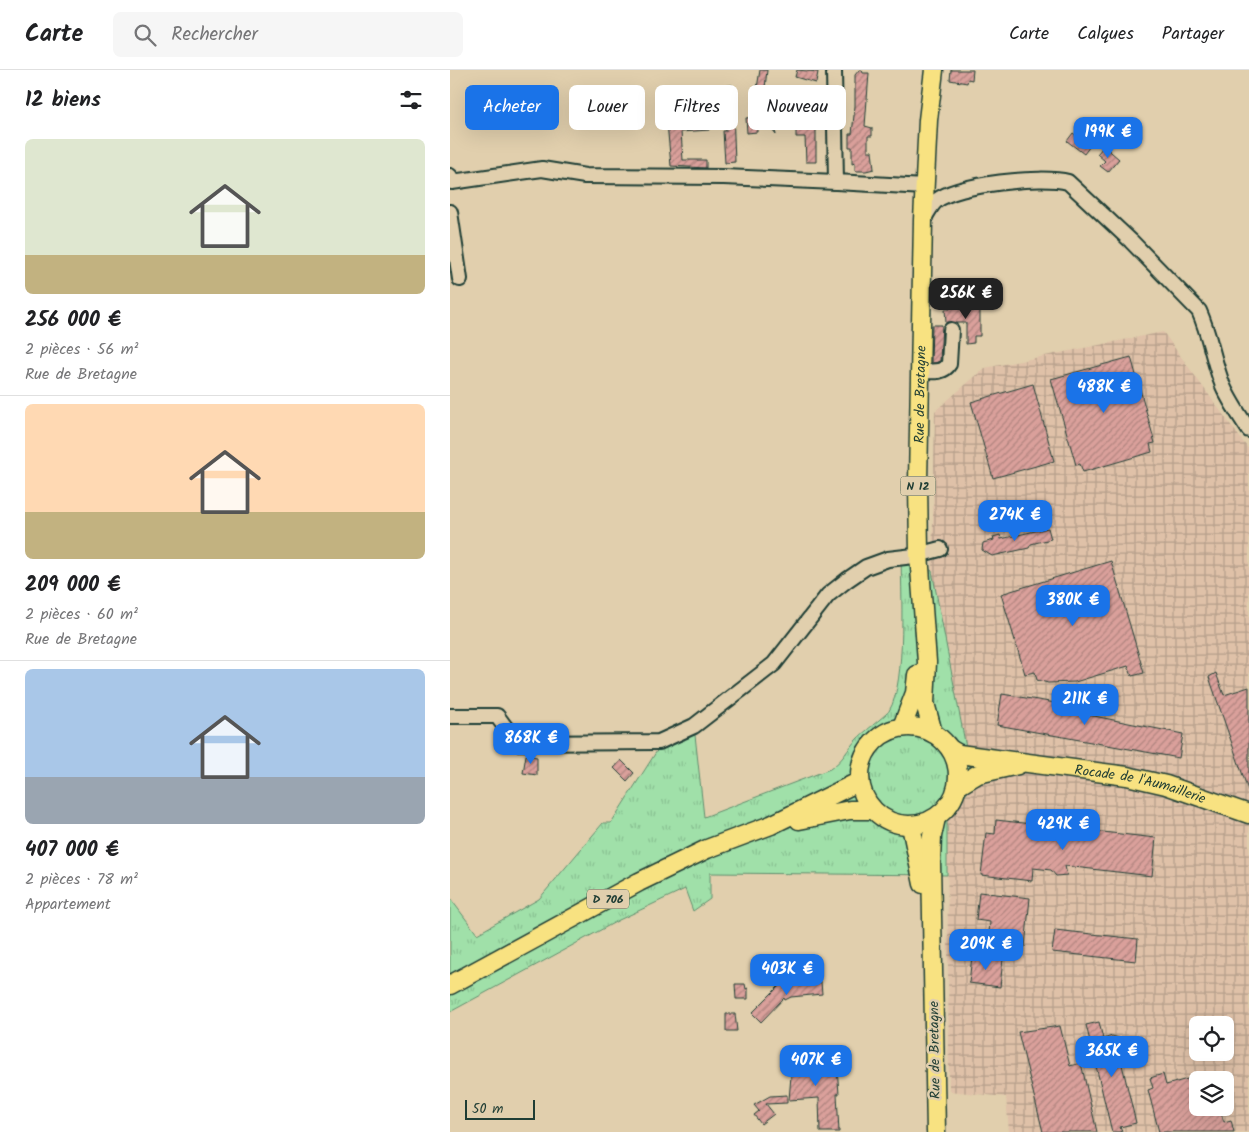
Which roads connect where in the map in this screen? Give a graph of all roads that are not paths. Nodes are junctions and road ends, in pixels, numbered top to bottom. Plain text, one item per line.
1 (834, 70) edge
2 (934, 70) edge
3 (451, 182) edge
4 (836, 182) junction
5 (924, 187) junction
6 (450, 212) edge
7 (923, 220) junction
8 (460, 280) dead end
9 (951, 330) dead end
10 (920, 371) junction
11 (1249, 430) edge
12 (940, 549) dead end
13 (919, 554) junction
14 (922, 600) junction
15 (450, 716) edge
16 (902, 727) junction
17 (933, 733) junction
18 (952, 750) junction
19 (1029, 763) junction
20 (860, 781) junction
21 (958, 786) junction
22 (873, 810) junction
23 (1249, 814) edge
24 (936, 818) junction
25 (771, 825) junction
26 (911, 826) junction
27 (450, 985) edge
28 (928, 1132) edge
29 (936, 1132) edge

1 - 4 street
2 - 5 main road, Rue de Bretagne / N 12
3 - 4 street
4 - 5 street
5 - 7 main road, Rue de Bretagne / N 12
6 - 8 street
7 - 10 main road, Rue de Bretagne / N 12
7 - 11 street
9 - 10 street
10 - 13 main road, Rue de Bretagne / N 12
12 - 13 street
13 - 14 main road, Rue de Bretagne / N 12
13 - 15 street
14 - 16 main road, Rue de Bretagne / N 12
14 - 17 main road, Rue de Bretagne / N 12
16 - 17 main road
16 - 20 main road
17 - 18 main road
18 - 19 main road, Rocade de l'Aumaillerie
18 - 21 main road
19 - 21 main road, Rocade de l'Aumaillerie
19 - 23 main road, Rocade de l'Aumaillerie
20 - 22 main road
20 - 25 main road, D 706
21 - 24 main road
22 - 25 main road, D 706
22 - 26 main road
24 - 26 main road
24 - 29 main road, Rue de Bretagne
25 - 27 main road, D 706
26 - 28 main road, Rue de Bretagne

